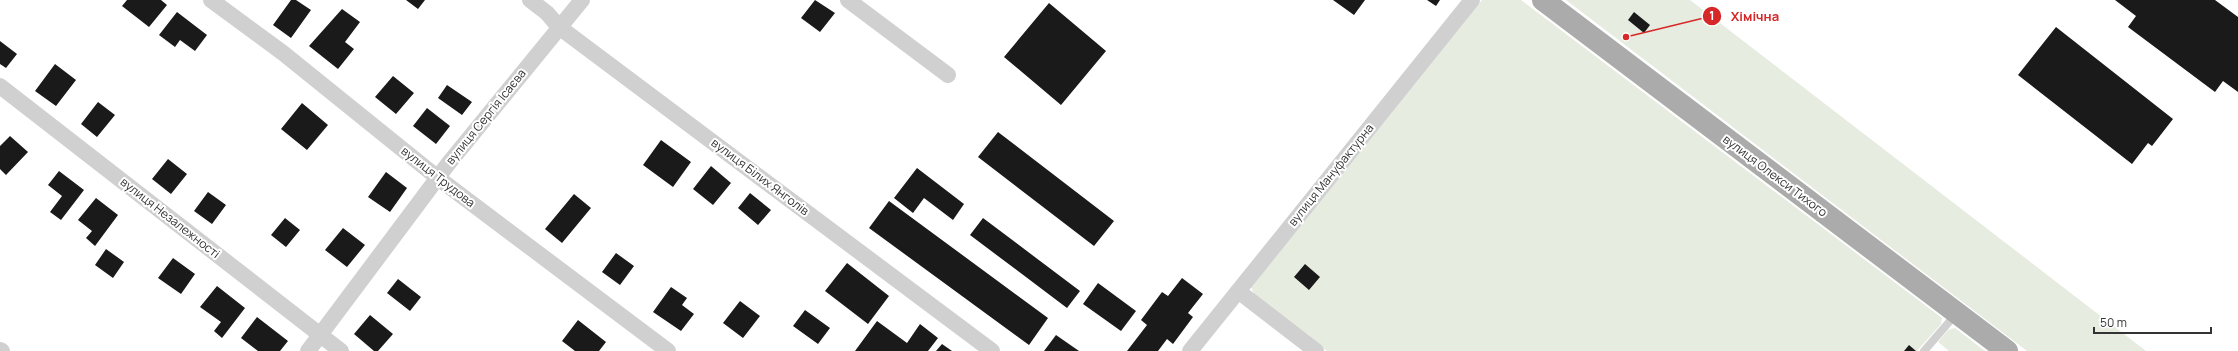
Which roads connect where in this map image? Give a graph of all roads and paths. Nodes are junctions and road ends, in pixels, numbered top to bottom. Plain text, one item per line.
1 (211, 0) edge
2 (530, 0) edge
3 (582, 0) edge
4 (848, 0) edge
5 (1472, 0) edge
6 (1544, 0) edge
7 (559, 27) junction
8 (948, 75) dead end
9 (0, 86) edge
10 (438, 178) junction
11 (1238, 291) junction
12 (1956, 313) junction
13 (320, 335) junction
14 (308, 351) edge
15 (341, 351) edge
16 (668, 351) edge
17 (992, 351) edge
18 (1190, 351) edge
19 (1316, 351) edge
20 (1924, 351) edge
21 (2007, 351) edge

1 - 10 street, вулиця Трудова
2 - 7 street, вулиця Білих Янголів
3 - 7 street, вулиця Сергія Ісаєва
4 - 8 street
5 - 11 street, вулиця Мануфактурна
6 - 12 main road, вулиця Олекси Тихого
7 - 10 street, вулиця Сергія Ісаєва
7 - 17 street, вулиця Білих Янголів
9 - 13 street, вулиця Незалежності
10 - 13 street, вулиця Сергія Ісаєва
10 - 16 street, вулиця Трудова
11 - 18 street, вулиця Мануфактурна
11 - 19 street
12 - 20 lane
12 - 21 main road, вулиця Олекси Тихого
13 - 14 street, вулиця Сергія Ісаєва
13 - 15 street, вулиця Незалежності

